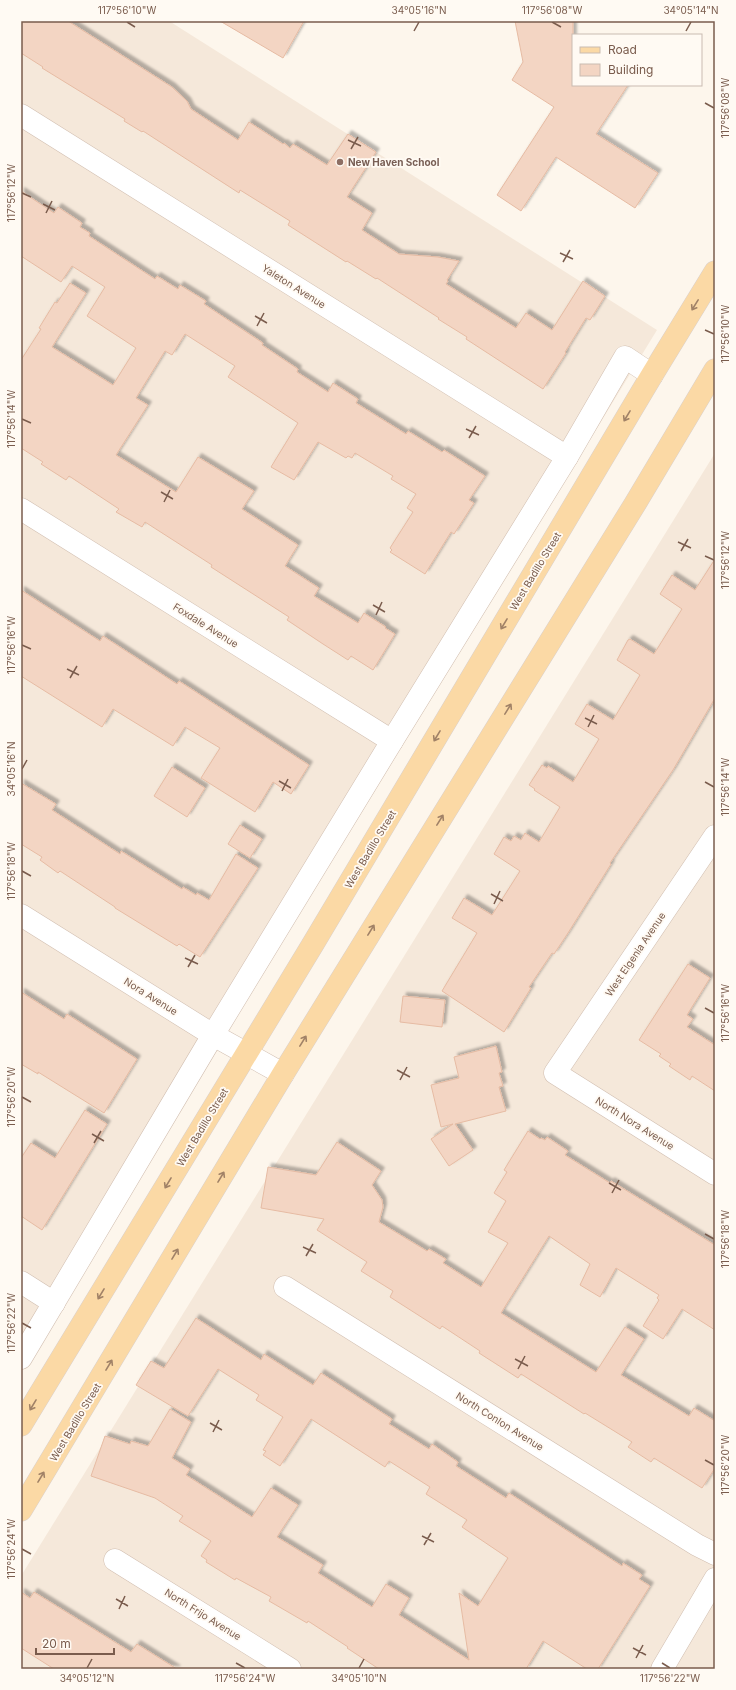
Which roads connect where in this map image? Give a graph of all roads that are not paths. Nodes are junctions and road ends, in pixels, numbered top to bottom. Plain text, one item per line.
1 (21, 115) edge
2 (715, 272) edge
3 (715, 370) edge
4 (652, 375) junction
5 (567, 457) junction
6 (21, 509) edge
7 (392, 741) junction
8 (715, 836) edge
9 (21, 915) edge
10 (213, 1036) junction
11 (246, 1054) junction
12 (555, 1073) joint
13 (283, 1074) junction
14 (715, 1174) edge
15 (21, 1282) edge
16 (285, 1287) dead end
17 (54, 1303) junction
18 (21, 1358) edge
19 (21, 1425) edge
20 (21, 1510) edge
21 (715, 1554) edge
22 (115, 1560) dead end
23 (715, 1579) edge
24 (290, 1669) edge
25 (662, 1669) edge

1 - 5 street, Yaleton Avenue
2 -> 4 main road, West Badillo Street
13 -> 3 main road, West Badillo Street
4 - 5 street
4 -> 11 main road, West Badillo Street
5 - 7 street
6 - 7 street, Foxdale Avenue
7 - 10 street
8 - 12 street, West Elgenia Avenue
9 - 10 street, Nora Avenue
10 - 11 street, Nora Avenue
10 - 17 street
11 - 13 street, Nora Avenue
11 -> 19 main road, West Badillo Street
12 - 14 street, North Nora Avenue
20 -> 13 main road, West Badillo Street
15 - 17 street
16 - 21 street, North Conlon Avenue
17 - 18 street
22 - 24 street, North Frijo Avenue
23 - 25 street

